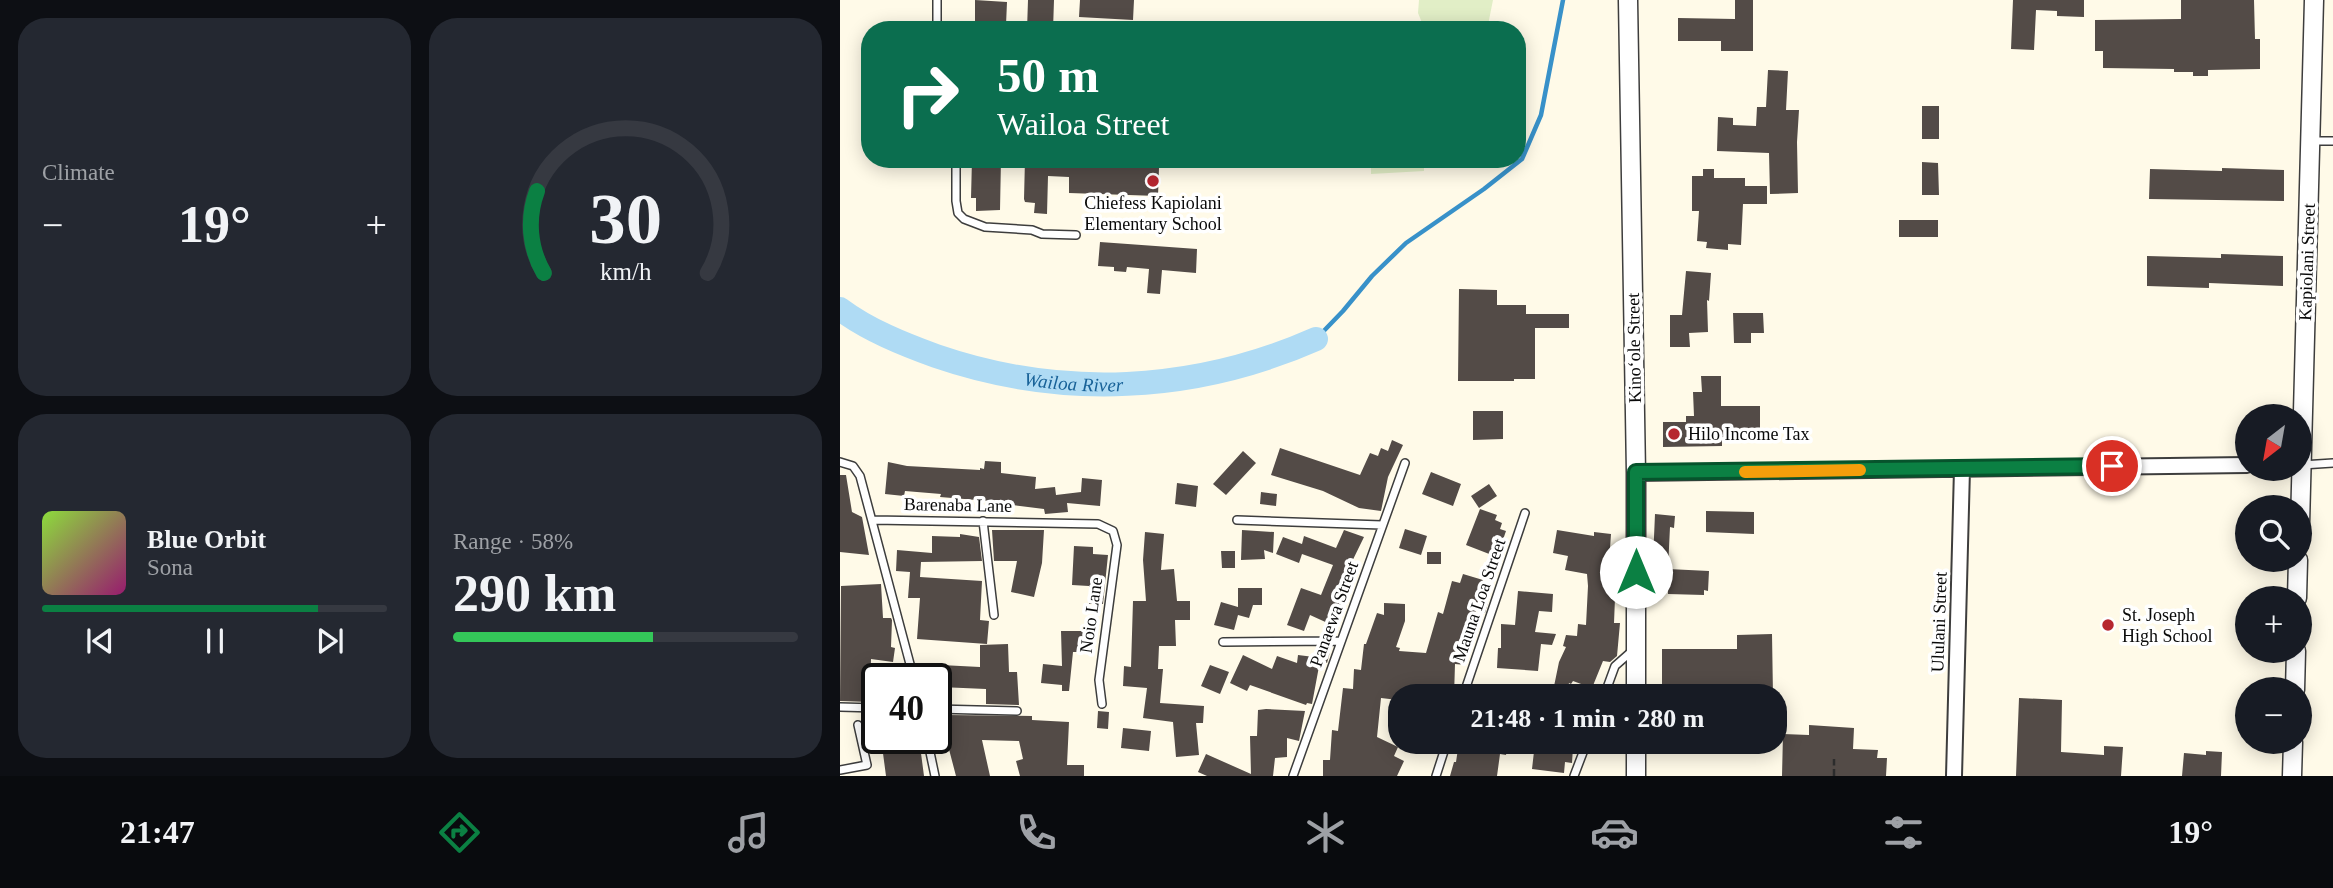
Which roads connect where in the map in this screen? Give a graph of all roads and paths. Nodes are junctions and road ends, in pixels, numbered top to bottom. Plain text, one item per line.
1 (937, 0) edge
2 (1628, 0) edge
3 (2314, 0) edge
4 (937, 21) edge
5 (2310, 141) junction
6 (2333, 141) edge
7 (956, 168) edge
8 (1076, 235) dead end
9 (2302, 404) edge
10 (840, 462) edge
11 (1405, 463) dead end
12 (2235, 465) edge
13 (2312, 465) edge
14 (2331, 465) edge
15 (1962, 468) junction
16 (1636, 472) junction
17 (1525, 513) dead end
18 (873, 520) junction
19 (1237, 520) dead end
20 (983, 521) junction
21 (1382, 525) junction
22 (1113, 531) joint
23 (994, 615) dead end
24 (1223, 642) dead end
25 (1341, 642) junction
26 (1637, 647) junction
27 (910, 663) edge
28 (1467, 684) edge
29 (1608, 684) edge
30 (1636, 684) edge
31 (1102, 704) dead end
32 (840, 707) edge
33 (861, 708) edge
34 (952, 709) edge
35 (1017, 711) dead end
36 (858, 725) dead end
37 (931, 754) edge
38 (1443, 754) edge
39 (1582, 754) edge
40 (1636, 754) edge
41 (2293, 754) edge
42 (1834, 759) dead end
43 (840, 769) edge
44 (935, 776) edge
45 (1293, 776) edge
46 (1436, 776) edge
47 (1574, 776) edge
48 (1636, 776) edge
49 (1834, 776) edge
50 (1954, 776) edge
51 (2292, 776) edge

1 - 4 lane
2 - 16 street, Kinoʻole Street
3 - 5 street, Kapiolani Street
5 - 6 lane
5 - 9 street, Kapiolani Street
7 - 8 lane
10 - 18 lane
11 - 21 lane, Panaewa Street
12 - 15 street
13 - 14 lane
15 - 16 street
15 - 50 street, Ululani Street
16 - 26 street, Kinoʻole Street
17 - 28 lane, Mauna Loa Street
18 - 20 lane, Barenaba Lane
18 - 27 lane
19 - 21 lane
20 - 22 lane, Barenaba Lane
20 - 23 lane
21 - 25 lane, Panaewa Street
22 - 31 lane, Noio Lane
24 - 25 lane
25 - 45 lane, Panaewa Street
26 - 29 lane
26 - 30 street, Kinoʻole Street
32 - 33 lane
34 - 35 lane
36 - 43 lane
37 - 44 lane
38 - 46 lane
39 - 47 lane
40 - 48 street
41 - 51 street
42 - 49 path

